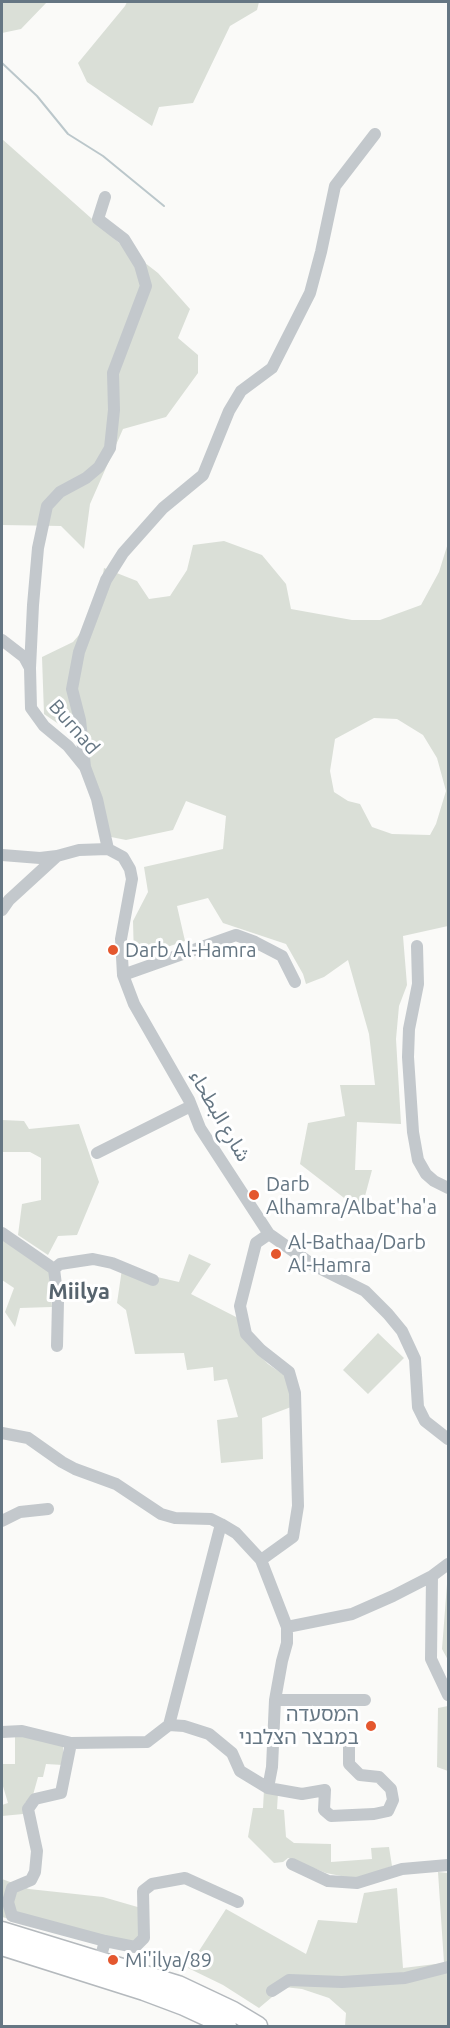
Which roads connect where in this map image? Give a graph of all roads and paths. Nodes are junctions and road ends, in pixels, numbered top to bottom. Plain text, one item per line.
1 (375, 134) dead end
2 (105, 197) dead end
3 (2, 640) edge
4 (30, 668) junction
5 (85, 767) junction
6 (108, 849) junction
7 (2, 855) edge
8 (57, 856) junction
9 (4, 903) edge
10 (417, 946) dead end
11 (123, 975) junction
12 (295, 981) dead end
13 (191, 1106) junction
14 (97, 1153) dead end
15 (448, 1188) edge
16 (2, 1233) edge
17 (269, 1234) junction
18 (54, 1269) junction
19 (153, 1280) dead end
20 (57, 1346) dead end
21 (2, 1433) edge
22 (448, 1438) edge
23 (48, 1509) dead end
24 (2, 1521) edge
25 (221, 1524) junction
26 (261, 1560) junction
27 (448, 1564) edge
28 (432, 1576) junction
29 (287, 1627) junction
30 (448, 1695) edge
31 (275, 1700) junction
32 (365, 1701) dead end
33 (169, 1725) junction
34 (2, 1732) edge
35 (71, 1743) junction
36 (349, 1745) dead end
37 (268, 1788) junction
38 (292, 1864) dead end
39 (448, 1865) edge
40 (238, 1902) dead end
41 (2, 1931) edge
42 (105, 1941) junction
43 (2, 1946) edge
44 (100, 1960) junction
45 (448, 1967) edge
46 (272, 1991) dead end
47 (227, 2026) edge
48 (258, 2026) edge

1 - 5 street
2 - 4 street, Burnad
3 - 4 street
4 - 5 street, Burnad
5 - 6 street, Burnad
6 - 8 street
6 - 11 street, شارع البطحاء
7 - 8 street
8 - 9 street
10 - 15 street
11 - 12 street
11 - 13 street, شارع البطحاء
13 - 14 street
13 - 17 street, شارع البطحاء
16 - 18 street
17 - 22 street, شارع البطحاء
17 - 26 street
18 - 19 street
18 - 20 street
21 - 25 street
23 - 24 street
25 - 26 street
25 - 33 street
26 - 29 street
27 - 28 street
28 - 29 street
28 - 30 street
29 - 31 street
31 - 32 street
31 - 37 street
33 - 35 street
33 - 37 street
34 - 35 street
35 - 42 street
36 - 37 street
38 - 39 street
40 - 42 street
41 - 44 highway
42 - 44 street
43 - 47 highway
44 - 48 highway
45 - 46 street

